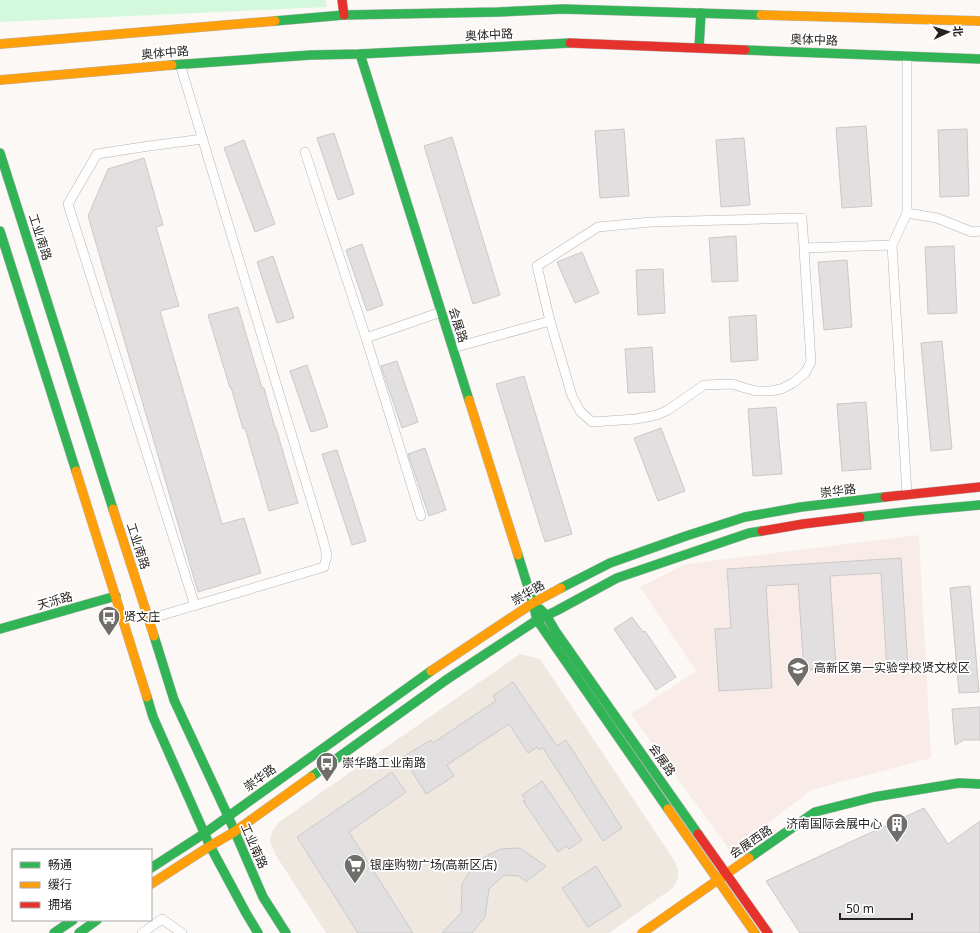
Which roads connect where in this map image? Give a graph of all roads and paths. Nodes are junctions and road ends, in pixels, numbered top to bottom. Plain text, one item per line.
1 (342, 0) edge
2 (701, 13) junction
3 (344, 16) junction
4 (980, 21) edge
5 (0, 44) edge
6 (699, 48) junction
7 (360, 54) junction
8 (907, 56) junction
9 (980, 59) edge
10 (180, 64) junction
11 (0, 80) edge
12 (203, 139) junction
13 (0, 152) edge
14 (305, 152) dead end
15 (907, 213) junction
16 (0, 231) edge
17 (980, 231) edge
18 (892, 245) junction
19 (804, 248) junction
20 (442, 312) junction
21 (550, 321) junction
22 (366, 338) junction
23 (453, 348) junction
24 (980, 487) edge
25 (907, 494) junction
26 (980, 504) edge
27 (421, 516) dead end
28 (116, 596) junction
29 (533, 603) junction
30 (195, 606) junction
31 (546, 615) junction
32 (148, 619) junction
33 (537, 620) junction
34 (0, 629) edge
35 (980, 784) edge
36 (228, 816) junction
37 (234, 832) junction
38 (205, 833) junction
39 (210, 846) junction
40 (152, 867) edge
41 (727, 873) junction
42 (718, 879) junction
43 (152, 883) edge
44 (72, 921) edge
45 (96, 921) edge
46 (54, 933) edge
47 (78, 933) edge
48 (142, 933) edge
49 (182, 933) edge
50 (258, 933) edge
51 (286, 933) edge
52 (642, 933) edge
53 (755, 933) edge
54 (768, 933) edge

1 - 3 main road
2 - 3 main road, 奥体中路
2 - 4 main road, 奥体中路
2 - 6 main road
3 - 5 main road, 奥体中路
6 - 7 main road, 奥体中路
6 - 8 main road, 奥体中路
7 - 10 main road, 奥体中路
7 - 20 main road, 会展路
8 - 9 main road, 奥体中路
8 - 15 street
10 - 11 main road, 奥体中路
10 - 12 street
12 - 30 street
12 - 30 street
13 - 32 main road, 工业南路
14 - 22 street
15 - 17 street
15 - 18 street
16 - 28 main road
18 - 19 street
18 - 25 street
19 - 21 street
19 - 21 street
20 - 22 street
20 - 23 main road, 会展路
21 - 23 street
22 - 27 street
23 - 29 main road, 会展路
24 - 25 main road, 崇华路
25 - 29 main road, 崇华路
26 - 31 main road
28 - 34 main road, 天泺路
28 - 38 main road
29 - 31 main road, 会展路
29 - 33 main road, 会展路
29 - 36 main road, 崇华路
30 - 32 street
31 - 33 main road
31 - 41 main road, 会展路
32 - 36 main road, 工业南路
33 - 37 main road
33 - 42 main road, 会展路
35 - 41 main road, 会展西路
36 - 37 main road, 工业南路
36 - 38 main road, 崇华路
37 - 39 main road
37 - 51 main road, 工业南路
38 - 39 main road
38 - 40 main road, 崇华路
39 - 43 main road
39 - 50 main road
41 - 42 main road, 会展西路
41 - 54 main road, 会展路
42 - 52 main road, 会展西路
42 - 53 main road, 会展路
44 - 46 main road
45 - 47 main road
48 - 49 street

